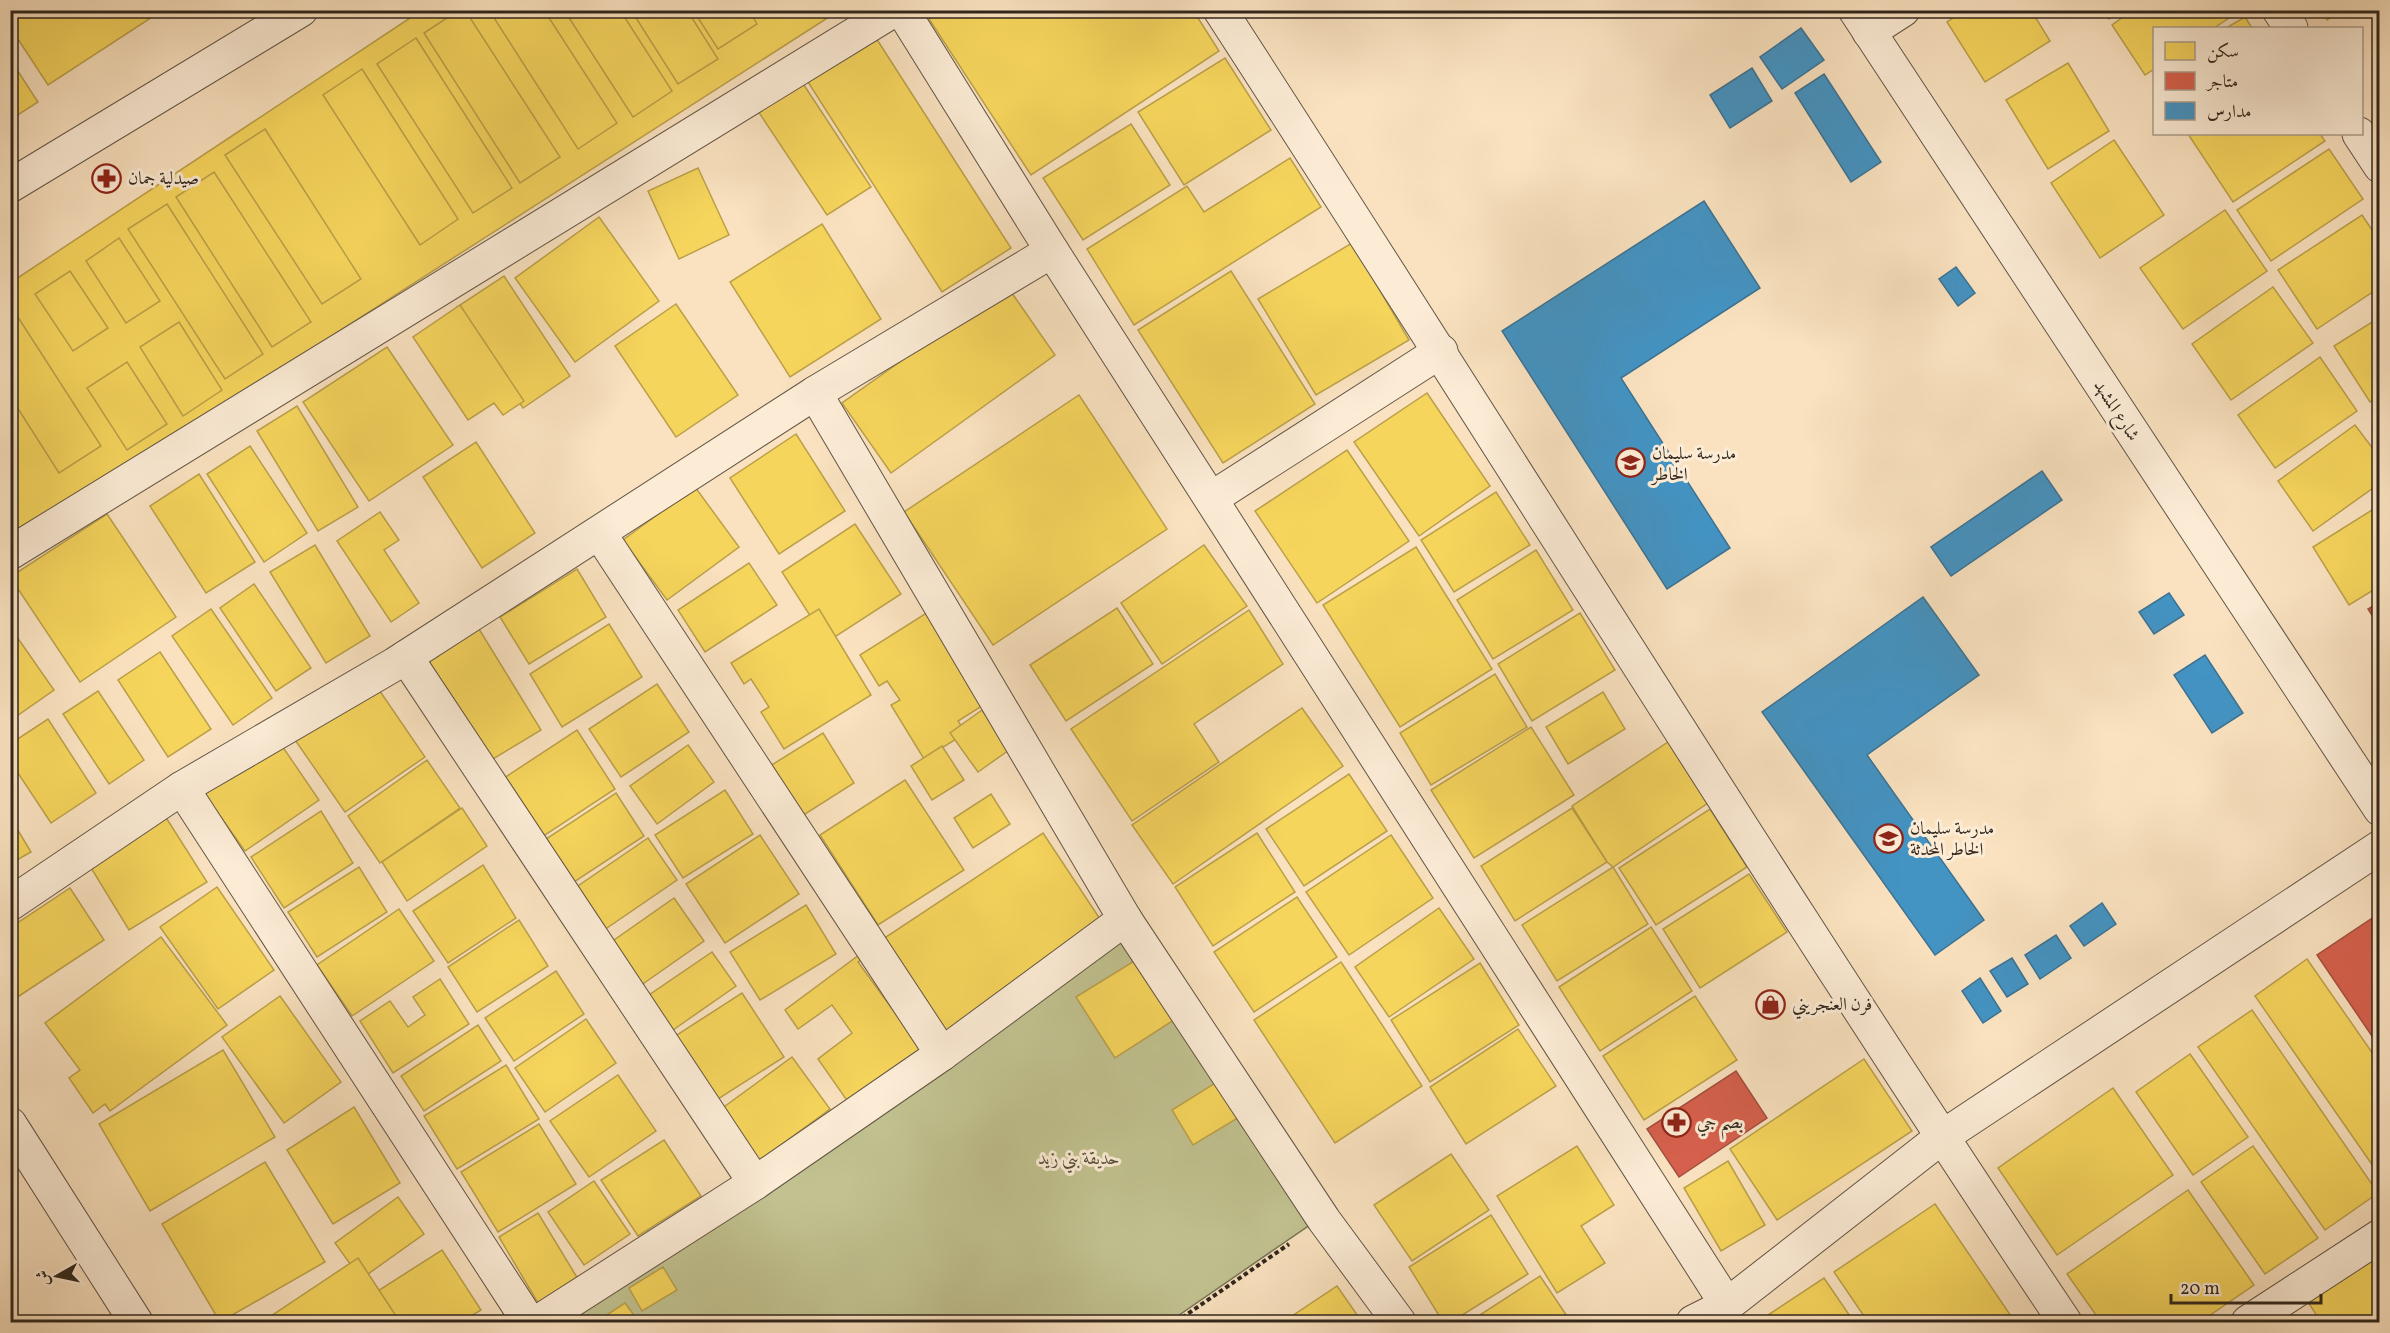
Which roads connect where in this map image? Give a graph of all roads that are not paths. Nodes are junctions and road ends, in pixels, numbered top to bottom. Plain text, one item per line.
1 (301, 10) edge
2 (894, 10) edge
3 (902, 10) edge
4 (1220, 10) edge
5 (1903, 10) edge
6 (2279, 10) edge
7 (1862, 21) edge
8 (2290, 27) edge
9 (2360, 135) edge
10 (2379, 166) edge
11 (10, 186) edge
12 (1052, 251) junction
13 (1441, 351) junction
14 (815, 393) junction
15 (1212, 498) junction
16 (600, 534) junction
17 (10, 553) edge
18 (406, 657) junction
19 (182, 788) junction
20 (2379, 809) edge
21 (2379, 847) edge
22 (10, 903) edge
23 (1125, 919) junction
24 (942, 1054) junction
25 (10, 1124) edge
26 (1942, 1137) junction
27 (755, 1182) junction
28 (2379, 1236) edge
29 (1727, 1305) junction
30 (136, 1323) edge
31 (530, 1323) edge
32 (538, 1323) edge
33 (1399, 1323) edge
34 (1693, 1323) edge
35 (2066, 1323) edge
36 (2248, 1323) edge

1 - 11 street
2 - 17 street
3 - 12 street
4 - 13 street
5 - 7 street
6 - 8 street
7 - 20 street, شارع المشهد
9 - 10 street
12 - 14 street
12 - 15 street
13 - 15 street
13 - 26 street
14 - 16 street
14 - 23 street
15 - 29 street
16 - 18 street
16 - 24 street
18 - 19 street
18 - 27 street
19 - 22 street
19 - 31 street
21 - 26 street
23 - 24 street
23 - 33 street
24 - 27 street
25 - 30 street
26 - 29 street
26 - 35 street
27 - 32 street
28 - 36 street
29 - 34 street

